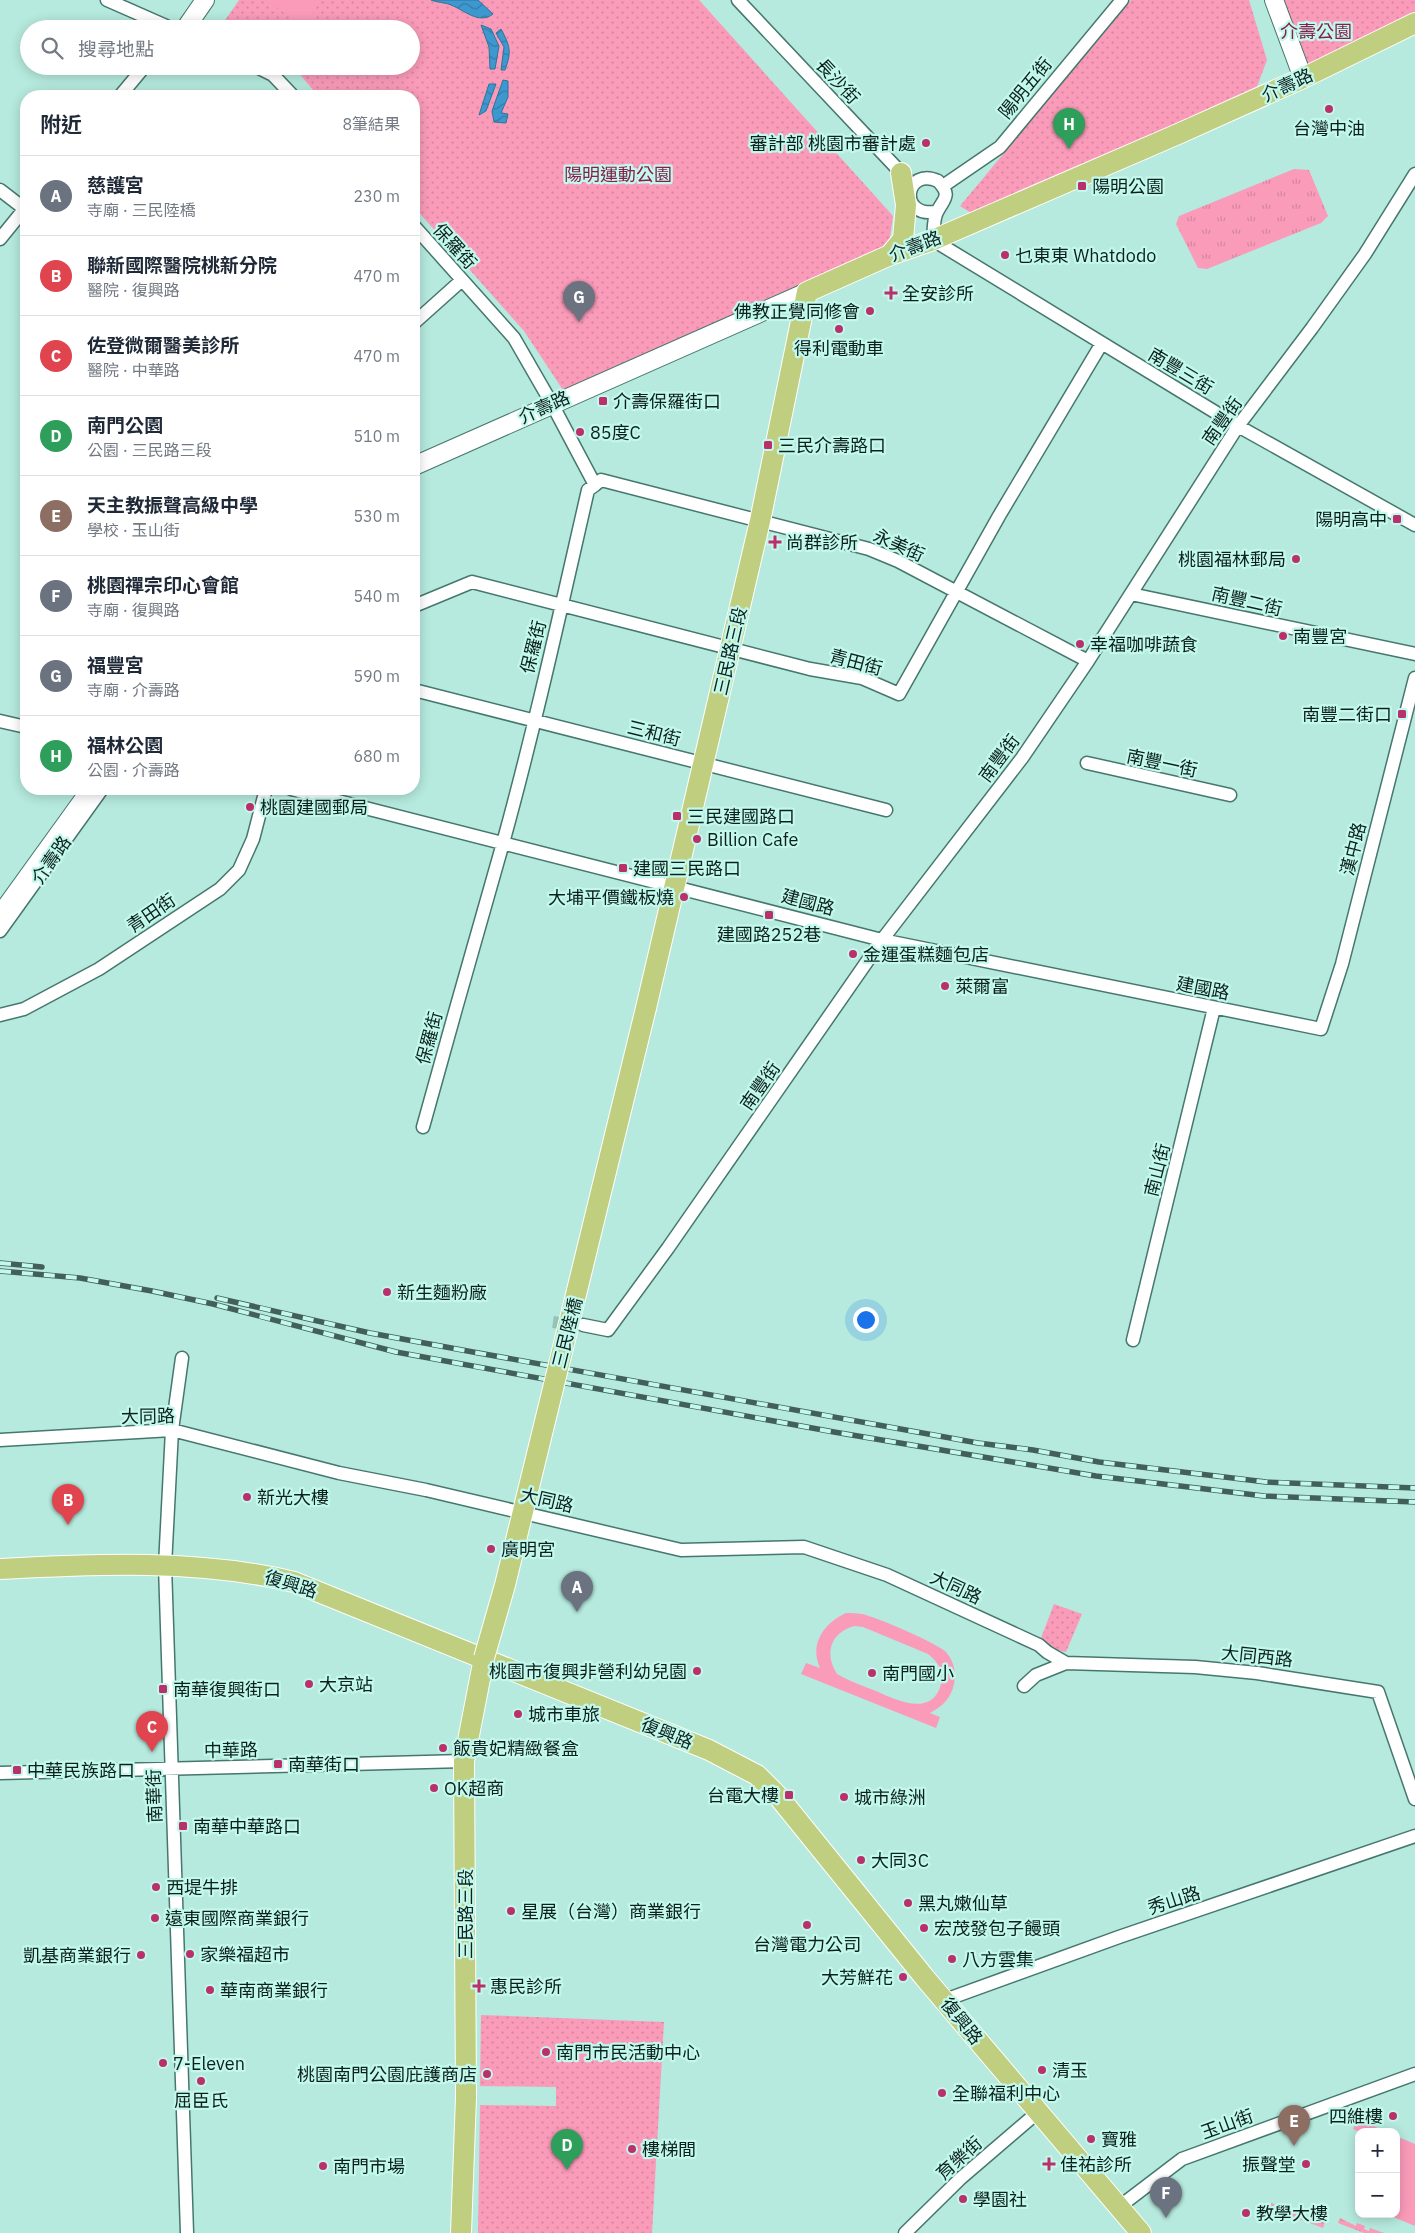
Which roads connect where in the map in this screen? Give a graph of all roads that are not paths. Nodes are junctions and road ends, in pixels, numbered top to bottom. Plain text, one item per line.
1 (107, 0) edge
2 (205, 0) edge
3 (738, 0) edge
4 (1122, 0) edge
5 (1274, 0) edge
6 (153, 20) edge
7 (192, 20) edge
8 (1415, 23) edge
9 (138, 75) edge
10 (273, 75) edge
11 (1303, 78) junction
12 (125, 90) edge
13 (287, 90) edge
14 (1415, 174) edge
15 (907, 179) junction
16 (943, 186) junction
17 (0, 190) edge
18 (20, 205) edge
19 (936, 212) junction
20 (20, 216) edge
21 (420, 233) edge
22 (0, 239) edge
23 (933, 240) junction
24 (890, 255) junction
25 (462, 280) junction
26 (807, 292) junction
27 (420, 318) edge
28 (1102, 343) junction
29 (552, 404) junction
30 (1238, 426) junction
31 (420, 463) edge
32 (595, 485) junction
33 (760, 521) junction
34 (1415, 525) edge
35 (956, 591) junction
36 (1131, 594) junction
37 (420, 604) edge
38 (562, 605) junction
39 (730, 648) junction
40 (1415, 654) edge
41 (1088, 661) junction
42 (1415, 678) edge
43 (420, 692) edge
44 (533, 720) junction
45 (0, 722) edge
46 (20, 726) edge
47 (1087, 763) dead end
48 (703, 764) junction
49 (98, 795) edge
50 (264, 795) edge
51 (315, 795) edge
52 (82, 796) edge
53 (1230, 796) dead end
54 (886, 810) dead end
55 (503, 842) junction
56 (674, 885) junction
57 (0, 907) edge
58 (0, 915) edge
59 (0, 931) edge
60 (882, 940) junction
61 (646, 1008) joint
62 (1214, 1008) junction
63 (0, 1014) edge
64 (1322, 1029) joint
65 (423, 1127) dead end
66 (582, 1325) tunnel mouth
67 (1133, 1340) dead end
68 (182, 1358) dead end
69 (172, 1430) junction
70 (0, 1440) edge
71 (165, 1566) junction
72 (0, 1569) edge
73 (484, 1658) junction
74 (1066, 1663) junction
75 (1024, 1686) dead end
76 (464, 1762) junction
77 (171, 1768) junction
78 (0, 1773) edge
79 (1415, 1799) edge
80 (1415, 1836) edge
81 (945, 2000) junction
82 (1415, 2074) edge
83 (1038, 2112) junction
84 (1119, 2207) junction
85 (187, 2233) edge
86 (461, 2233) edge
87 (904, 2233) edge
88 (1141, 2233) edge

1 - 6 street
2 - 7 street
3 - 15 street, 長沙街
4 - 16 street, 陽明五街
5 - 11 street
8 - 11 main road, 介壽路
9 - 12 street
10 - 13 street
11 - 23 main road, 介壽路
14 - 30 street, 南豐街
15 - 16 street
15 - 19 street
15 - 24 main road
16 - 19 street
17 - 18 street
19 - 23 street
20 - 22 street
21 - 25 street, 保羅街
23 - 24 main road, 介壽路
23 - 28 street, 南豐三街
24 - 26 main road, 介壽路
25 - 27 street
25 - 29 street, 保羅街
26 - 29 street, 介壽路
26 - 33 main road, 三民路三段
28 - 30 street, 南豐三街
28 - 35 street, 青田街
29 - 31 street, 介壽路
29 - 32 street, 保羅街
30 - 34 street, 南豐三街
30 - 36 street, 南豐街
32 - 33 street, 永美街
32 - 38 street, 保羅街
33 - 35 street, 永美街
33 - 39 main road, 三民路三段
35 - 39 street, 青田街
35 - 41 street, 永美街
36 - 40 street, 南豐二街
36 - 41 street, 南豐街
37 - 38 street, 青田街
38 - 39 street, 青田街
38 - 44 street, 保羅街
39 - 48 main road, 三民路三段
41 - 60 street, 南豐街
42 - 64 street, 漢中路
43 - 44 street, 三和街
44 - 48 street, 三和街
44 - 55 street, 保羅街
45 - 46 street
47 - 53 street, 南豐一街
48 - 54 street, 三和街
48 - 56 main road, 三民路三段
49 - 59 street, 介壽路
50 - 63 street, 青田街
51 - 55 street, 建國路
52 - 57 street, 介壽路
52 - 58 street
55 - 56 street, 建國路
55 - 65 street, 保羅街
56 - 60 street, 建國路
56 - 61 main road, 三民路三段
60 - 62 street, 建國路
60 - 66 street, 南豐街
61 - 73 main road, 三民陸橋, bridge
62 - 64 street, 建國路
62 - 67 street, 南山街
68 - 69 street, 南華街
69 - 70 street, 大同路
69 - 71 street, 南華街
69 - 74 street, 大同路
71 - 72 main road, 復興路
71 - 73 main road, 復興路
71 - 77 street, 南華街
73 - 76 main road, 三民路三段
73 - 81 main road, 復興路
74 - 75 street, 大同西路
74 - 79 street, 大同西路
76 - 77 street, 中華路
76 - 86 main road, 三民路三段
77 - 78 street, 中華路
77 - 85 street, 南華街
80 - 81 street, 秀山路
81 - 83 main road, 復興路
82 - 84 street, 玉山街
83 - 84 main road, 復興路
83 - 87 street, 育樂街
84 - 88 main road, 復興路

